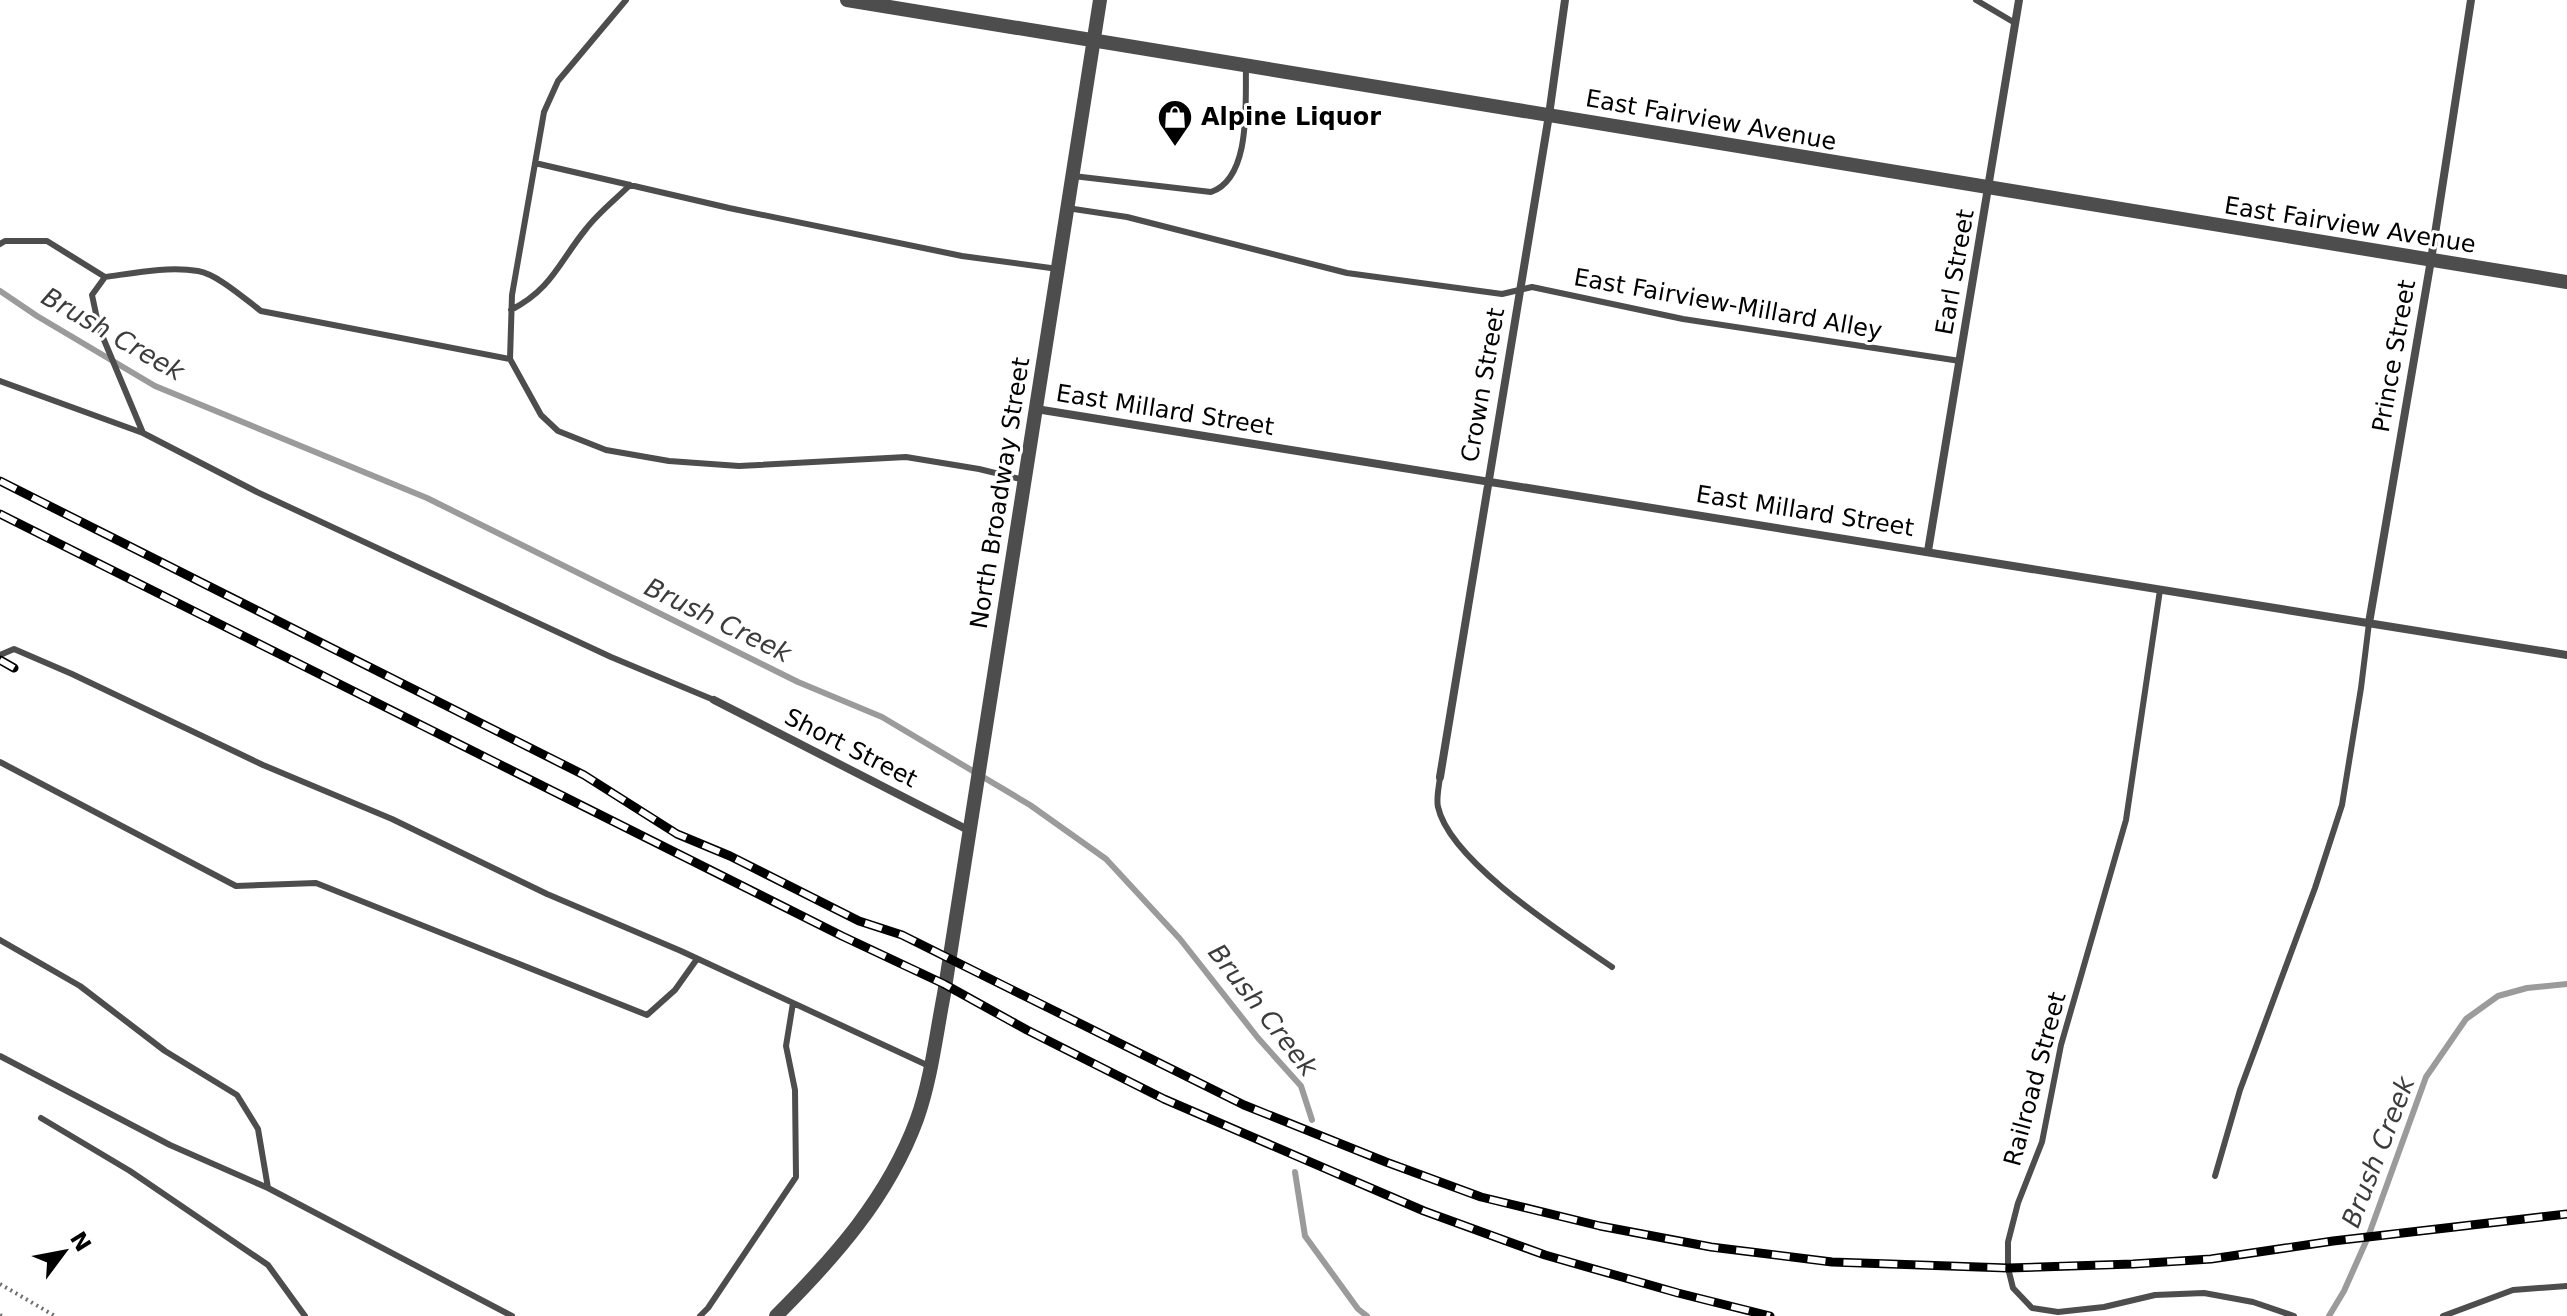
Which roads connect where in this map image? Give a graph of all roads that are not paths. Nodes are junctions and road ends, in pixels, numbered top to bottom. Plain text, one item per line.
1 (626, 0) edge
2 (847, 0) edge
3 (1100, 0) edge
4 (1565, 0) edge
5 (1976, 0) edge
6 (2019, 0) edge
7 (2471, 0) edge
8 (2015, 23) junction
9 (1094, 40) junction
10 (1246, 65) junction
11 (1549, 115) junction
12 (535, 163) junction
13 (1073, 176) junction
14 (630, 185) junction
15 (1989, 189) junction
16 (1067, 208) junction
17 (0, 244) edge
18 (2431, 260) junction
19 (1058, 269) junction
20 (105, 277) junction
21 (2567, 282) edge
22 (1520, 288) junction
23 (511, 310) junction
24 (510, 359) junction
25 (1960, 361) junction
26 (0, 381) edge
27 (1036, 409) junction
28 (143, 433) junction
29 (1024, 480) junction
30 (1487, 482) junction
31 (1928, 551) junction
32 (2160, 590) junction
33 (2369, 623) junction
34 (0, 655) edge
35 (2567, 655) edge
36 (714, 700) joint
37 (0, 762) edge
38 (1440, 777) joint
39 (970, 831) junction
40 (0, 940) edge
41 (697, 959) junction
42 (1612, 967) dead end
43 (793, 1003) junction
44 (0, 1056) edge
45 (930, 1066) junction
46 (41, 1118) dead end
47 (2215, 1176) dead end
48 (268, 1188) junction
49 (2567, 1286) edge
50 (305, 1316) edge
51 (512, 1316) edge
52 (700, 1316) edge
53 (776, 1316) edge
54 (2294, 1316) edge
55 (2443, 1316) edge

1 - 12 lane
2 - 9 street, East Fairview Avenue
3 - 9 street, North Broadway Street
4 - 11 street, Crown Street
5 - 8 lane
6 - 8 street, Earl Street
7 - 18 street, Prince Street
8 - 15 street, Earl Street
9 - 10 street, East Fairview Avenue
9 - 13 street, North Broadway Street
10 - 11 street, East Fairview Avenue
10 - 13 lane
11 - 15 street, East Fairview Avenue
11 - 22 street, Crown Street
12 - 14 lane
12 - 23 lane
13 - 16 street, North Broadway Street
14 - 19 lane
14 - 23 lane
15 - 18 street, East Fairview Avenue
15 - 25 street, Earl Street
16 - 19 street, North Broadway Street
16 - 22 lane, East Fairview-Millard Alley
17 - 20 lane
18 - 21 street, East Fairview Avenue
18 - 33 street, Prince Street
19 - 27 street, North Broadway Street
20 - 24 lane
20 - 28 lane
22 - 25 lane, East Fairview-Millard Alley
22 - 30 street, Crown Street
23 - 24 lane
24 - 29 lane
25 - 31 street, Earl Street
26 - 28 lane
27 - 29 street, North Broadway Street
27 - 30 street, East Millard Street
28 - 36 lane
29 - 39 street, North Broadway Street
30 - 31 street, East Millard Street
30 - 38 street, Crown Street
31 - 32 street, East Millard Street
32 - 33 street, East Millard Street
32 - 54 lane, Railroad Street
33 - 35 street, East Millard Street
33 - 47 lane
34 - 41 lane
36 - 39 street, Short Street
37 - 41 lane
38 - 42 lane
39 - 45 street, North Broadway Street
40 - 48 lane
41 - 43 lane
43 - 45 lane
43 - 52 lane
44 - 48 lane
45 - 53 street, North Broadway Street
46 - 50 lane
48 - 51 lane
49 - 55 lane

